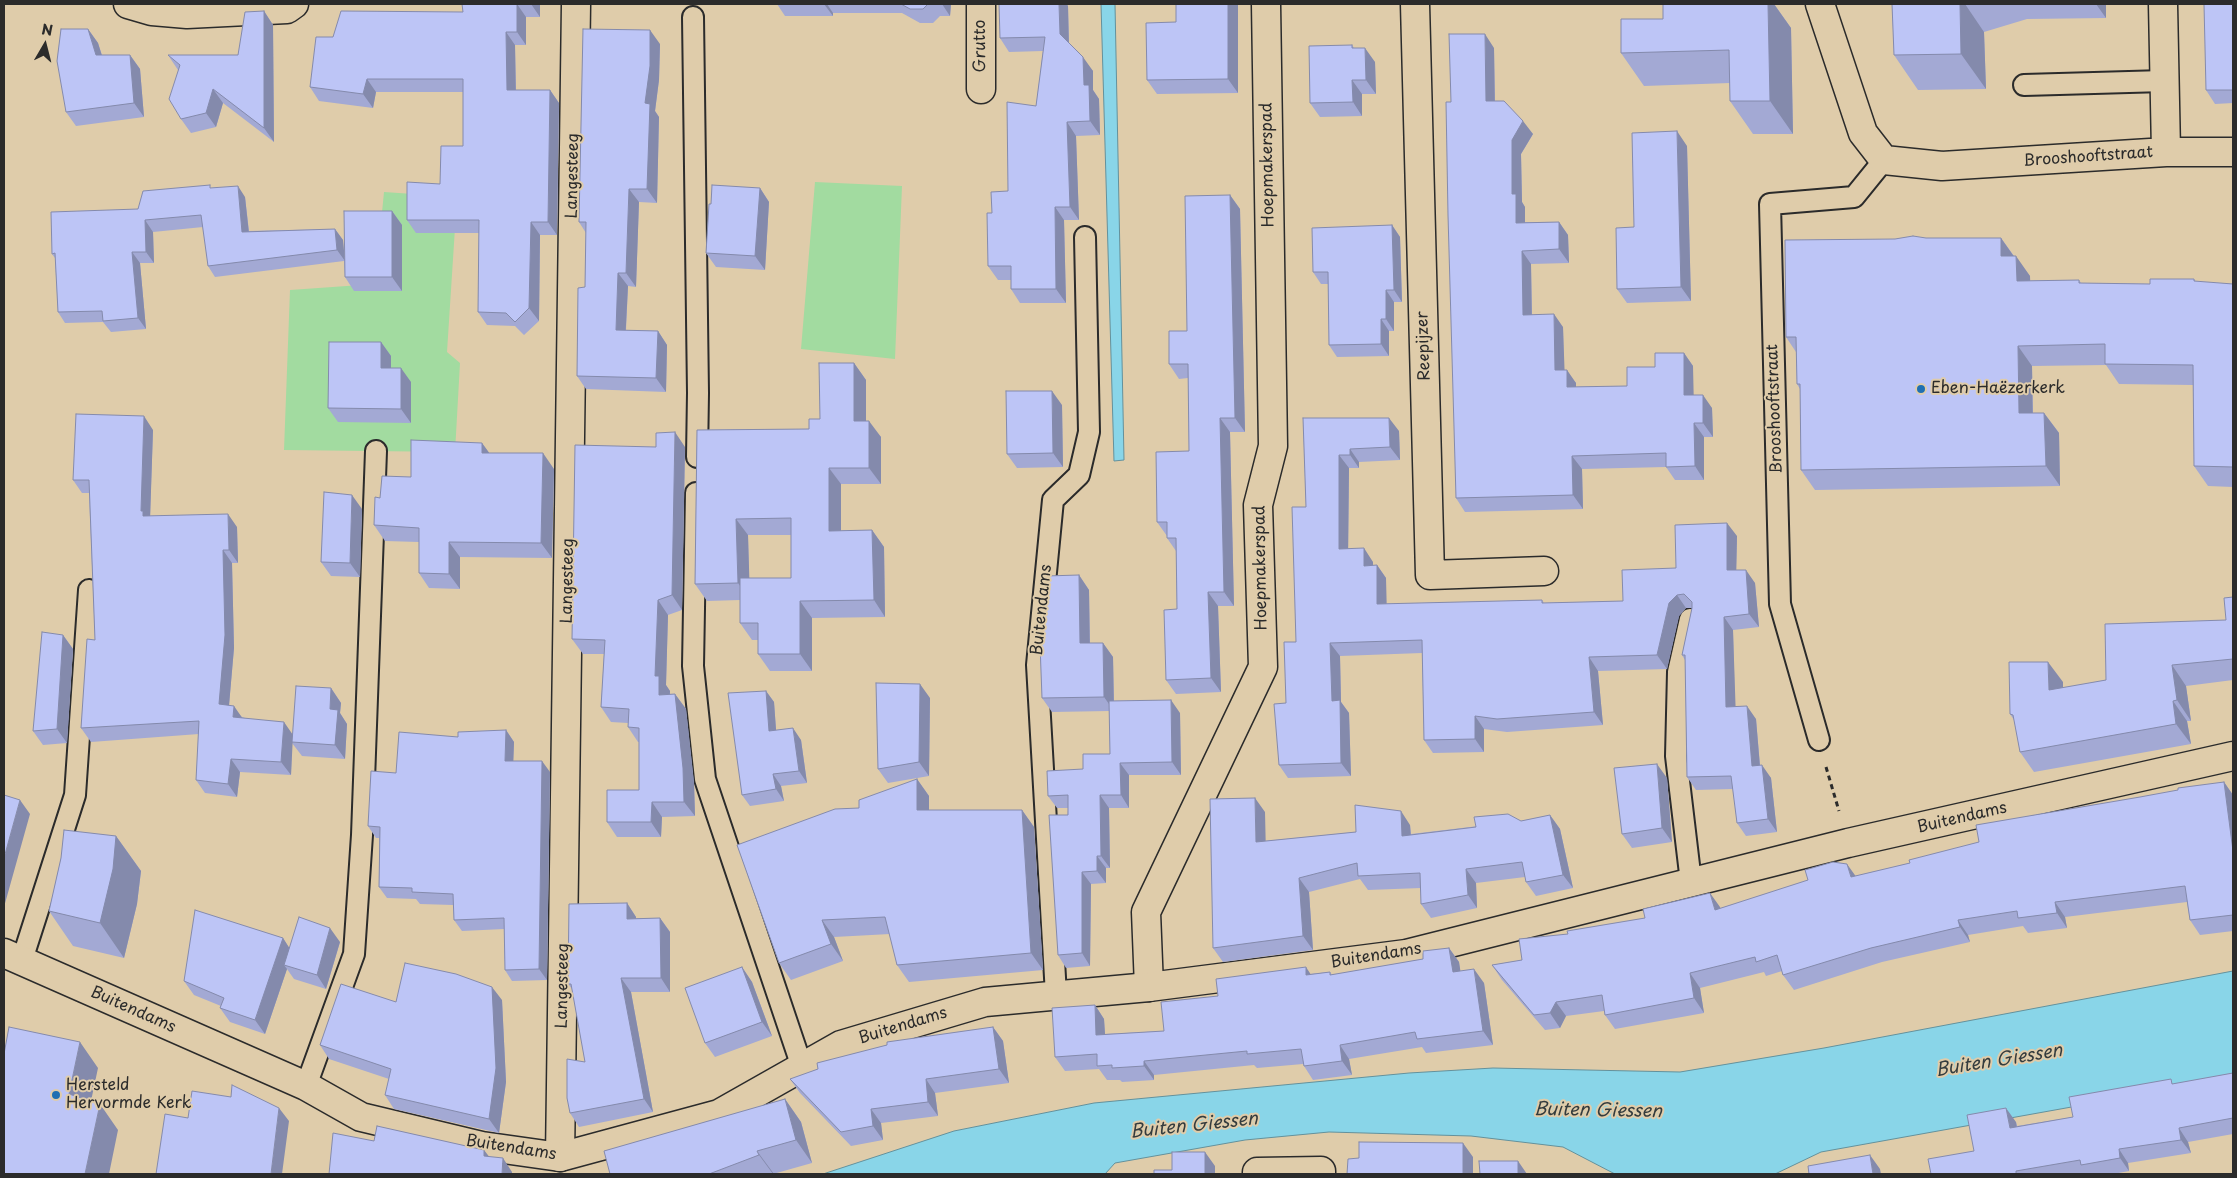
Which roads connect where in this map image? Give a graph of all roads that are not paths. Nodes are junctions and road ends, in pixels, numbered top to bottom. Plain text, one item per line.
1 (128, 4) edge
2 (294, 4) edge
3 (576, 4) edge
4 (981, 4) edge
5 (1266, 4) edge
6 (1415, 4) edge
7 (1820, 4) edge
8 (2163, 4) edge
9 (693, 17) dead end
10 (2164, 81) junction
11 (2024, 85) dead end
12 (981, 89) dead end
13 (2166, 152) junction
14 (2233, 152) edge
15 (1884, 160) junction
16 (1085, 237) dead end
17 (376, 452) dead end
18 (1544, 571) dead end
19 (89, 590) dead end
20 (1690, 619) edge
21 (1819, 740) road end
22 (2233, 756) edge
23 (1691, 882) junction
24 (13, 956) edge
25 (1149, 987) junction
26 (1056, 996) junction
27 (802, 1067) junction
28 (306, 1086) junction
29 (560, 1158) junction
30 (1256, 1174) edge
31 (1321, 1174) edge

1 - 2 street
3 - 29 street, Langesteeg
4 - 12 street, Grutto
5 - 25 street, Hoepmakerspad
6 - 18 street, Reepijzer
7 - 15 street
8 - 10 street
9 - 27 lane
10 - 11 lane
10 - 13 street
13 - 14 street, Brooshooftstraat
13 - 15 street, Brooshooftstraat
15 - 21 lane, Brooshooftstraat
16 - 26 lane, Buitendams
17 - 28 lane
19 - 24 lane
20 - 23 lane
22 - 23 street, Buitendams
23 - 25 street, Buitendams
24 - 28 street, Buitendams
25 - 26 street, Buitendams
26 - 27 street, Buitendams
27 - 29 street, Buitendams
28 - 29 street, Buitendams
30 - 31 street

